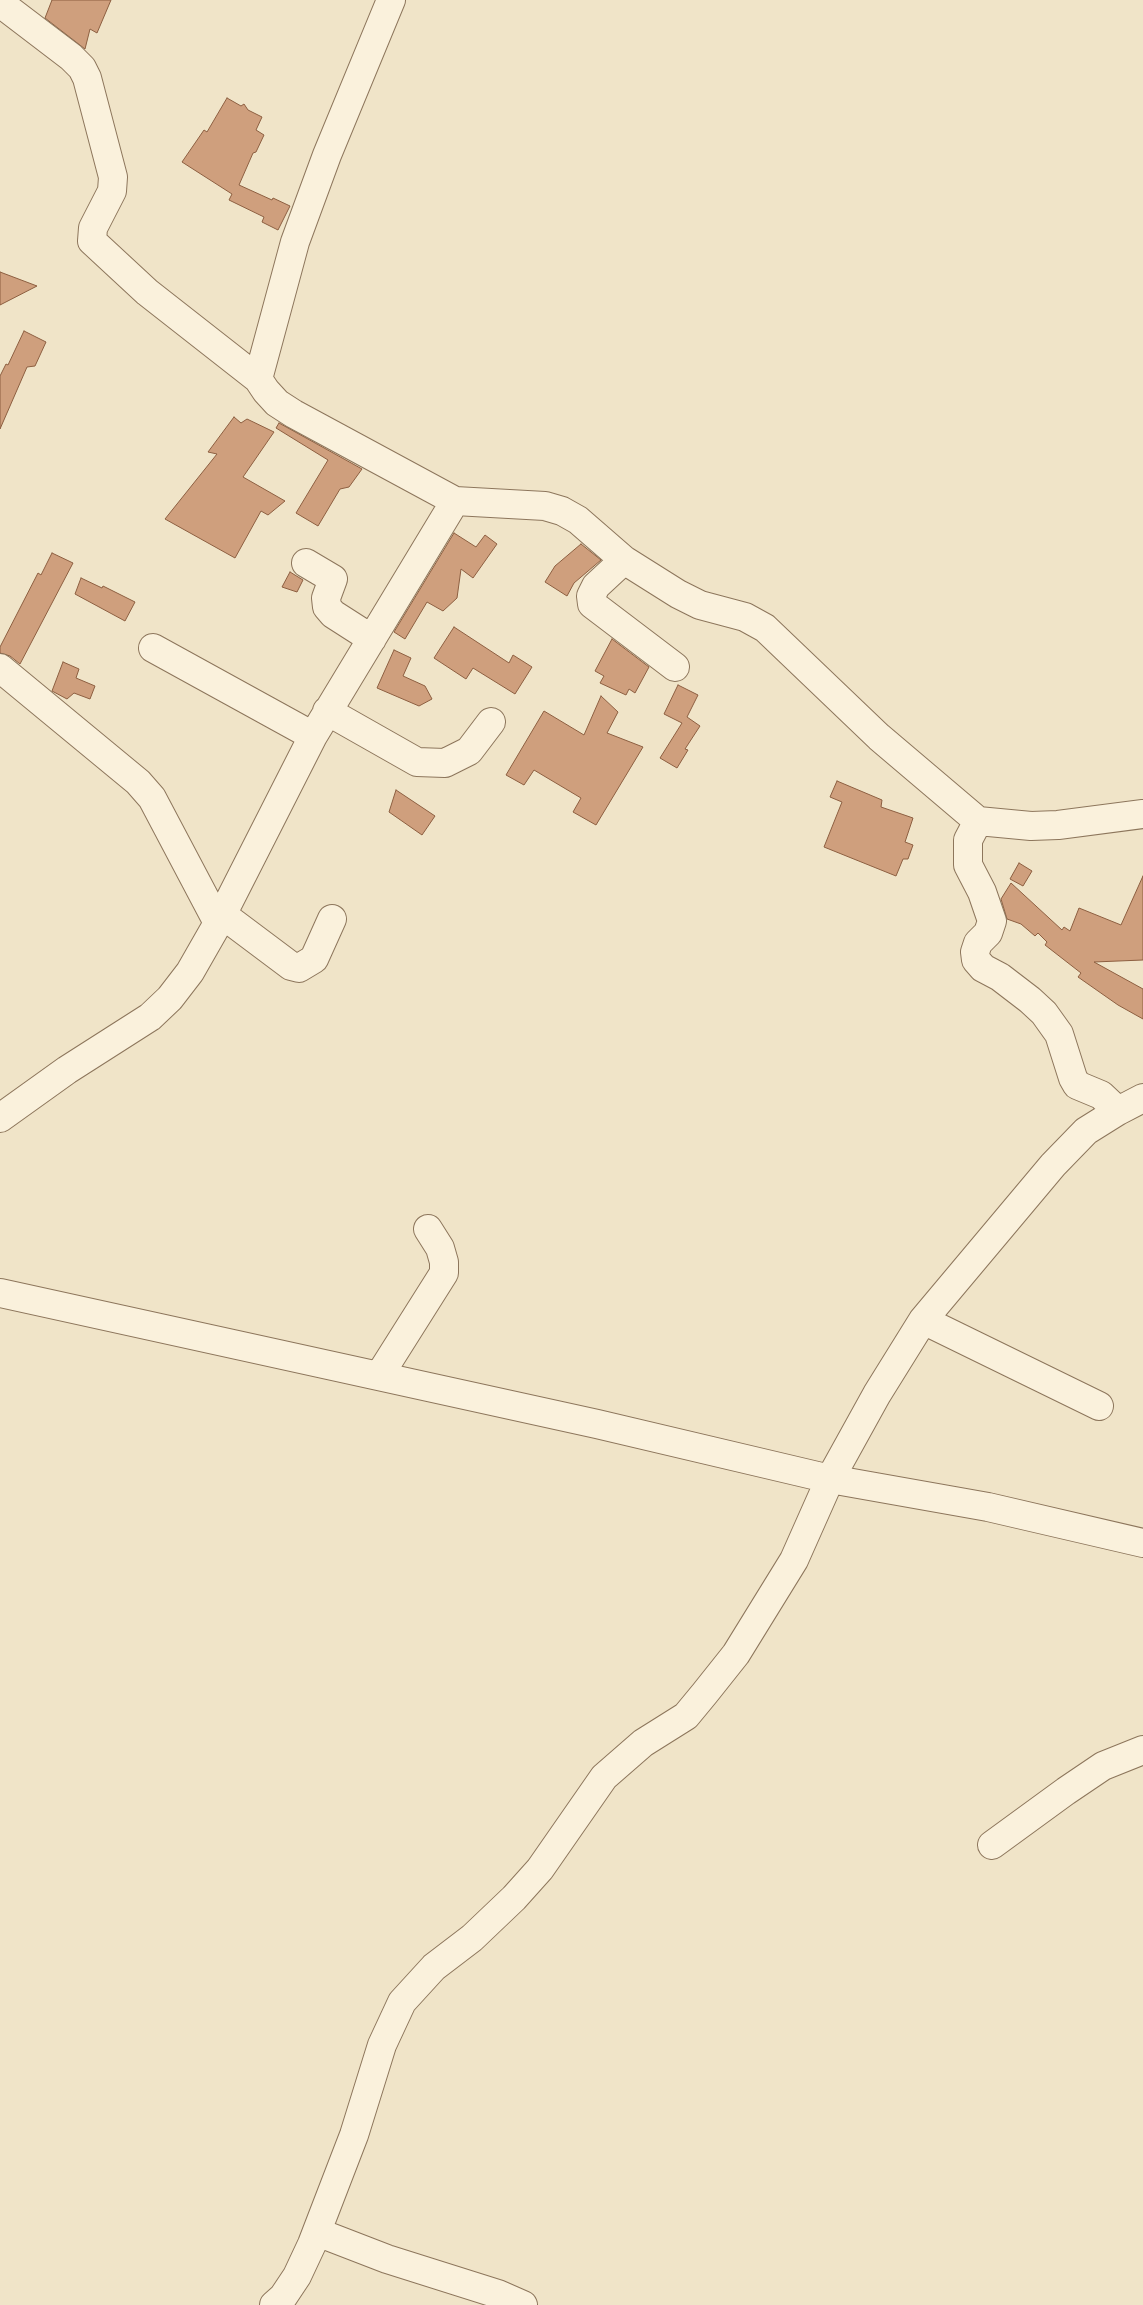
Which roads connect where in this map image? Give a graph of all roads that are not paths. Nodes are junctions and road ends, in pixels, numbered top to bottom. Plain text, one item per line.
1 (392, 0) edge
2 (0, 3) edge
3 (258, 379) junction
4 (455, 501) junction
5 (624, 560) junction
6 (306, 563) dead end
7 (372, 639) junction
8 (153, 648) dead end
9 (675, 667) dead end
10 (0, 668) edge
11 (328, 711) junction
12 (491, 722) dead end
13 (313, 736) junction
14 (1143, 814) edge
15 (978, 821) junction
16 (221, 919) junction
17 (332, 919) dead end
18 (1143, 1098) edge
19 (1118, 1111) junction
20 (0, 1118) edge
21 (428, 1229) dead end
22 (0, 1293) edge
23 (922, 1320) junction
24 (379, 1376) junction
25 (1099, 1406) dead end
26 (830, 1479) junction
27 (1143, 1543) edge
28 (1143, 1750) edge
29 (992, 1845) dead end
30 (317, 2232) junction
31 (274, 2305) edge
32 (523, 2305) edge

1 - 3 street
2 - 3 street
3 - 4 street
4 - 5 street
4 - 7 street
5 - 9 street
5 - 15 street
6 - 7 street
7 - 11 street
8 - 13 street
10 - 16 street
11 - 12 street
11 - 13 street
13 - 16 street
14 - 15 street
15 - 19 street
16 - 17 street
16 - 20 street
18 - 19 street
19 - 23 street
21 - 24 street
22 - 24 street
23 - 25 street
23 - 26 street
24 - 26 street
26 - 27 street
26 - 30 street
28 - 29 street
30 - 31 street
30 - 32 street

